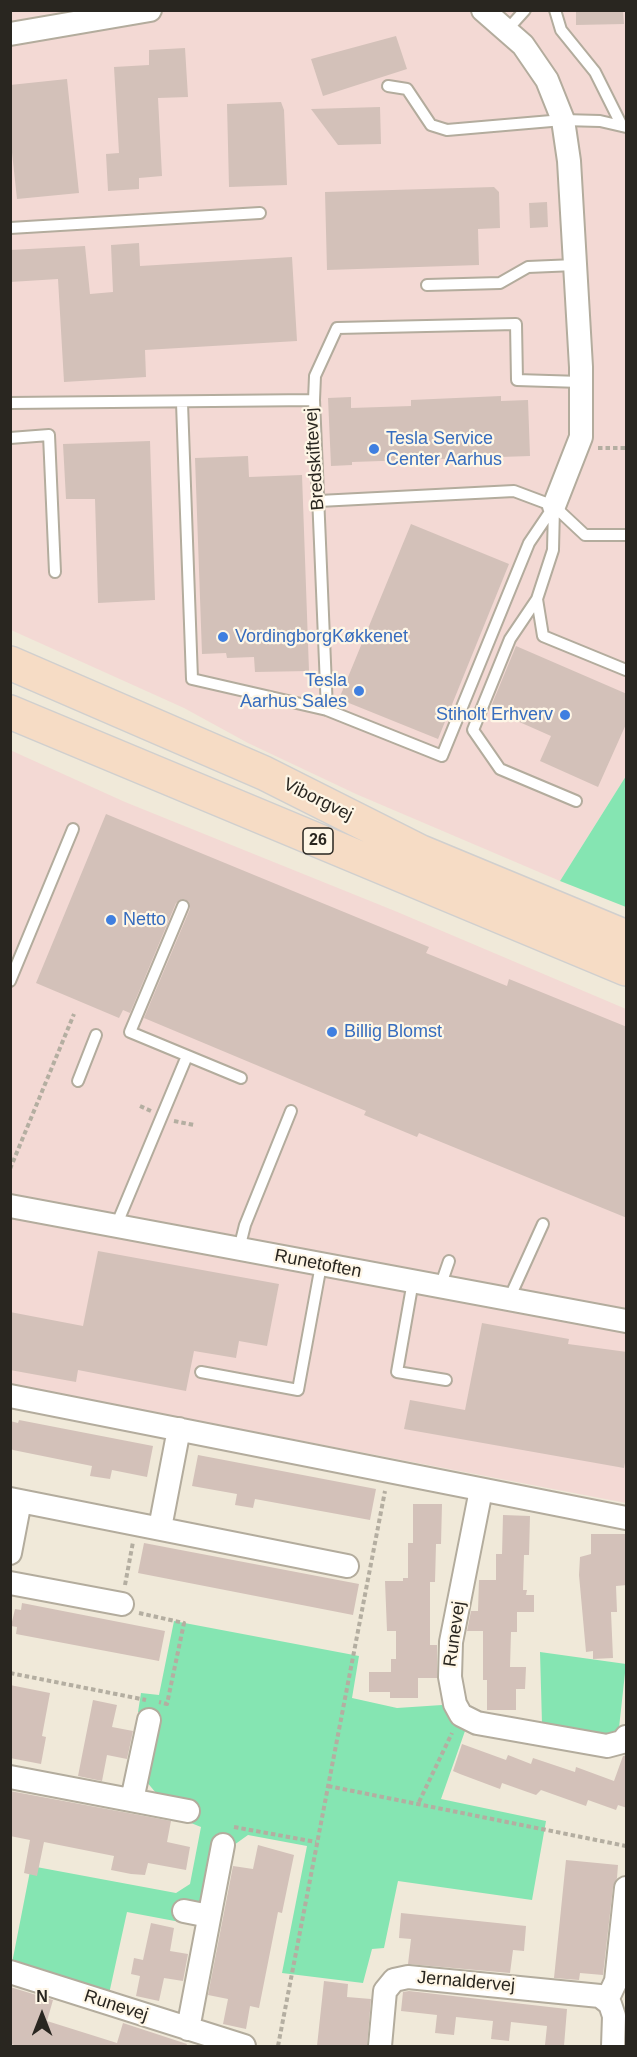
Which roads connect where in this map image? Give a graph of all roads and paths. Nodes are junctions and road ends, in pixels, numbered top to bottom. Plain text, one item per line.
1 (150, 10) edge
2 (483, 10) edge
3 (525, 10) edge
4 (555, 10) edge
5 (507, 30) junction
6 (10, 34) edge
7 (388, 86) dead end
8 (563, 120) junction
9 (624, 126) edge
10 (260, 213) dead end
11 (10, 228) edge
12 (575, 265) junction
13 (427, 285) dead end
14 (581, 382) junction
15 (314, 400) junction
16 (10, 403) edge
17 (182, 403) junction
18 (10, 438) edge
19 (577, 448) junction
20 (627, 448) edge
21 (319, 501) junction
22 (554, 506) junction
23 (627, 535) edge
24 (56, 572) dead end
25 (537, 599) junction
26 (10, 663) edge
27 (627, 670) edge
28 (327, 710) junction
29 (10, 712) edge
30 (576, 801) dead end
31 (73, 829) dead end
32 (183, 906) dead end
33 (627, 937) edge
34 (627, 969) edge
35 (10, 981) edge
36 (74, 1014) dead end
37 (96, 1035) dead end
38 (187, 1056) junction
39 (241, 1078) dead end
40 (78, 1081) dead end
41 (291, 1111) dead end
42 (10, 1169) edge
43 (10, 1206) edge
44 (543, 1224) dead end
45 (116, 1226) junction
46 (239, 1249) junction
47 (449, 1261) dead end
48 (321, 1264) junction
49 (413, 1281) junction
50 (440, 1287) junction
51 (509, 1299) junction
52 (627, 1321) edge
53 (201, 1372) dead end
54 (446, 1380) dead end
55 (10, 1396) edge
56 (179, 1429) junction
57 (389, 1472) junction
58 (481, 1490) junction
59 (15, 1500) edge
60 (627, 1518) edge
61 (136, 1524) junction
62 (160, 1528) junction
63 (10, 1553) edge
64 (347, 1566) dead end
65 (10, 1583) edge
66 (122, 1604) junction
67 (10, 1672) edge
68 (461, 1715) junction
69 (149, 1720) dead end
70 (627, 1737) edge
71 (10, 1777) edge
72 (328, 1786) junction
73 (132, 1800) junction
74 (419, 1803) junction
75 (188, 1811) dead end
76 (226, 1836) joint
77 (316, 1842) junction
78 (627, 1846) edge
79 (627, 1888) edge
80 (184, 1911) dead end
81 (209, 1916) junction
82 (10, 1972) edge
83 (607, 2000) junction
84 (188, 2028) junction
85 (244, 2046) edge
86 (278, 2046) edge
87 (380, 2046) edge
88 (613, 2046) edge

1 - 6 street
2 - 5 street
3 - 5 lane
4 - 9 lane
5 - 8 street
7 - 8 lane
8 - 9 lane
8 - 12 street
10 - 11 lane
12 - 13 lane
12 - 14 street
14 - 15 lane
14 - 19 street
15 - 17 lane, Bredskiftevej
15 - 21 lane, Bredskiftevej
16 - 17 lane, Bredskiftevej
17 - 28 lane
18 - 24 lane
19 - 20 path
19 - 22 street
21 - 22 lane
21 - 28 lane, Bredskiftevej
22 - 23 lane
22 - 25 lane
22 - 28 lane
25 - 27 lane
25 - 30 lane
26 - 33 main road, Viborgvej / 26
29 - 34 main road, Viborgvej / 26
31 - 35 lane
32 - 38 lane
36 - 42 path
37 - 40 lane
38 - 39 lane
38 - 45 lane
41 - 46 lane
43 - 45 street, Runetoften
44 - 51 lane
45 - 46 street, Runetoften
46 - 48 street, Runetoften
47 - 50 lane
48 - 49 street, Runetoften
48 - 53 lane
49 - 50 street, Runetoften
49 - 54 lane
50 - 51 street, Runetoften
51 - 52 street, Runetoften
55 - 56 street
56 - 57 street
56 - 62 street
57 - 58 street
57 - 72 path
58 - 60 street
58 - 68 street, Runevej
59 - 61 street
59 - 63 street
61 - 62 street
61 - 66 path
62 - 64 street
65 - 66 street
66 - 67 path
68 - 70 street
68 - 74 path
69 - 73 street
71 - 73 street
72 - 74 path
72 - 77 path
73 - 75 street
74 - 78 path
76 - 77 path
76 - 81 street
77 - 86 path
79 - 83 street
80 - 81 street
81 - 84 street
82 - 84 street, Runevej
83 - 87 street, Jernaldervej
83 - 88 street
84 - 85 street, Runevej

